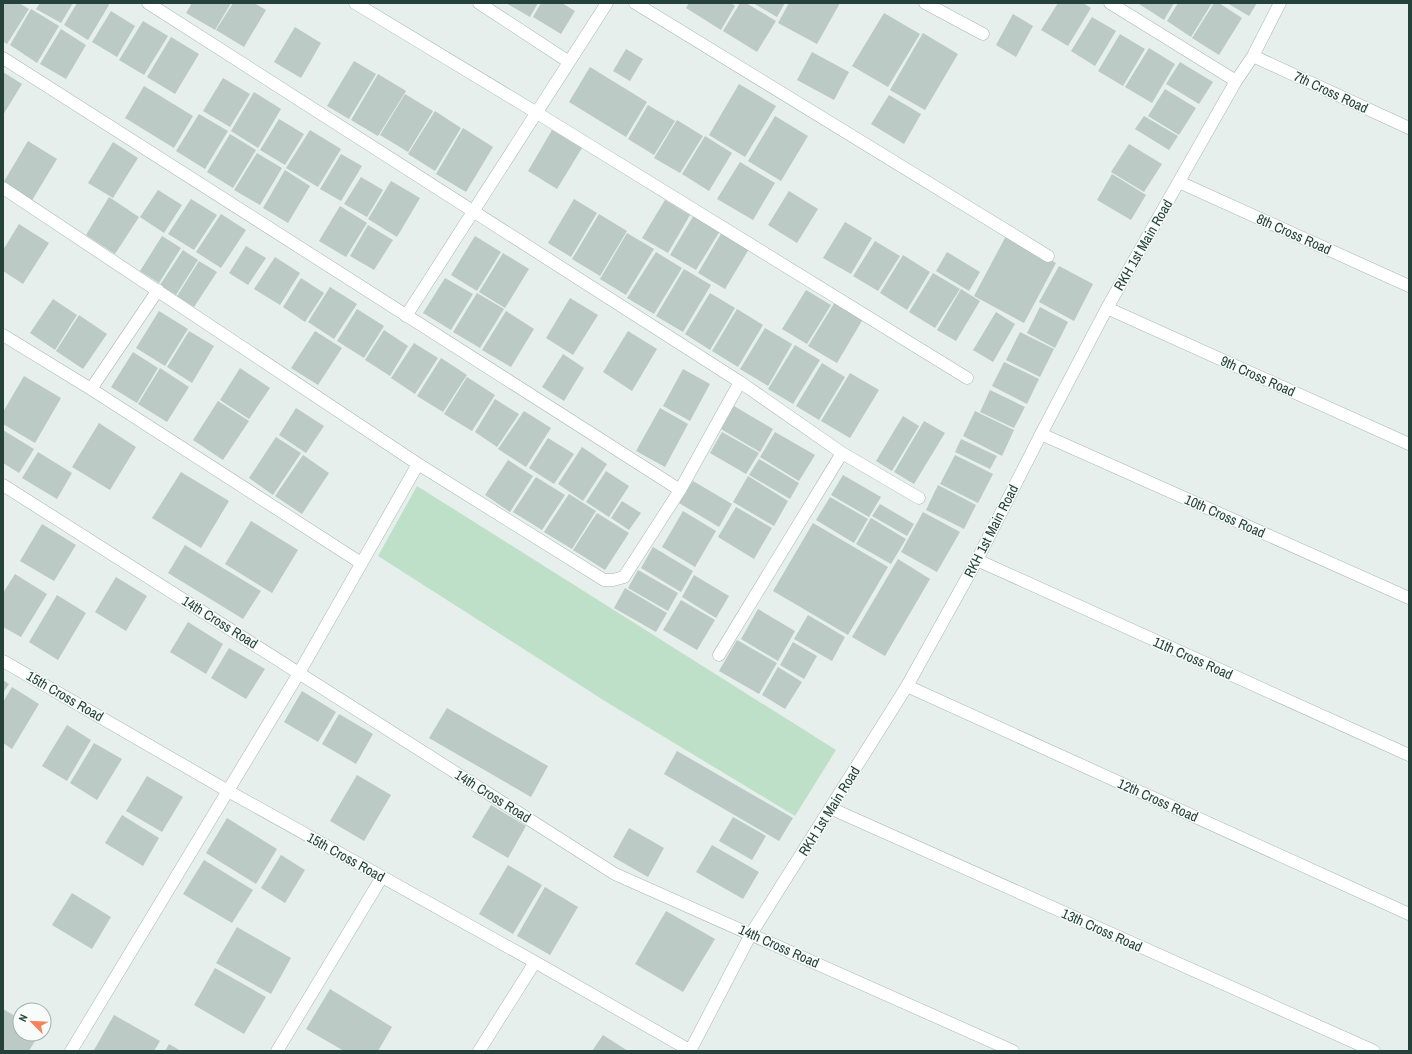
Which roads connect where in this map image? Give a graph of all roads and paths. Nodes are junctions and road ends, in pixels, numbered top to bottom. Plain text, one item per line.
1 (148, 3) edge
2 (355, 3) edge
3 (478, 3) edge
4 (607, 3) edge
5 (635, 3) edge
6 (925, 3) edge
7 (1110, 3) edge
8 (1280, 3) edge
9 (982, 34) dead end
10 (1253, 56) junction
11 (3, 58) edge
12 (569, 62) junction
13 (1236, 81) junction
14 (537, 113) junction
15 (1409, 128) edge
16 (1179, 182) junction
17 (3, 188) edge
18 (473, 212) junction
19 (1048, 256) dead end
20 (1409, 286) edge
21 (158, 290) junction
22 (1107, 308) junction
23 (406, 316) junction
24 (3, 335) edge
25 (967, 378) dead end
26 (740, 382) junction
27 (92, 389) junction
28 (1041, 434) junction
29 (1409, 444) edge
30 (842, 453) junction
31 (418, 464) junction
32 (3, 485) edge
33 (680, 490) junction
34 (919, 498) dead end
35 (977, 560) junction
36 (361, 563) junction
37 (1409, 598) edge
38 (719, 655) dead end
39 (3, 660) edge
40 (299, 673) junction
41 (907, 686) junction
42 (1409, 756) edge
43 (228, 791) junction
44 (830, 808) junction
45 (382, 877) junction
46 (1409, 914) edge
47 (751, 934) junction
48 (535, 962) junction
49 (71, 1051) edge
50 (277, 1051) edge
51 (479, 1051) edge
52 (690, 1051) edge
53 (1013, 1051) edge
54 (1374, 1051) edge

1 - 18 street
2 - 14 street
3 - 12 street
4 - 12 street
5 - 19 street
6 - 9 street
7 - 13 street
8 - 10 street, RKH 1st Main Road
10 - 13 street, RKH 1st Main Road
10 - 15 street, 7th Cross Road
11 - 23 street
12 - 14 street
13 - 16 street, RKH 1st Main Road
14 - 18 street
14 - 25 street
16 - 20 street, 8th Cross Road
16 - 22 street, RKH 1st Main Road
17 - 21 street
18 - 23 street
18 - 26 street
21 - 27 street
21 - 31 street
22 - 28 street, RKH 1st Main Road
22 - 29 street, 9th Cross Road
23 - 33 street
24 - 27 street
26 - 30 street
26 - 33 street
27 - 36 street
28 - 35 street, RKH 1st Main Road
28 - 37 street, 10th Cross Road
30 - 34 street
30 - 38 street
31 - 33 street
31 - 36 street
32 - 40 street, 14th Cross Road
35 - 41 street, RKH 1st Main Road
35 - 42 street, 11th Cross Road
36 - 40 street
39 - 43 street, 15th Cross Road
40 - 43 street
40 - 47 street, 14th Cross Road
41 - 44 street, RKH 1st Main Road
41 - 46 street, 12th Cross Road
43 - 45 street, 15th Cross Road
43 - 49 street
44 - 47 street, RKH 1st Main Road
44 - 54 street, 13th Cross Road
45 - 48 street, 15th Cross Road
45 - 50 street
47 - 52 street, RKH 1st Main Road
47 - 53 street, 14th Cross Road
48 - 51 street
48 - 52 street, 15th Cross Road

